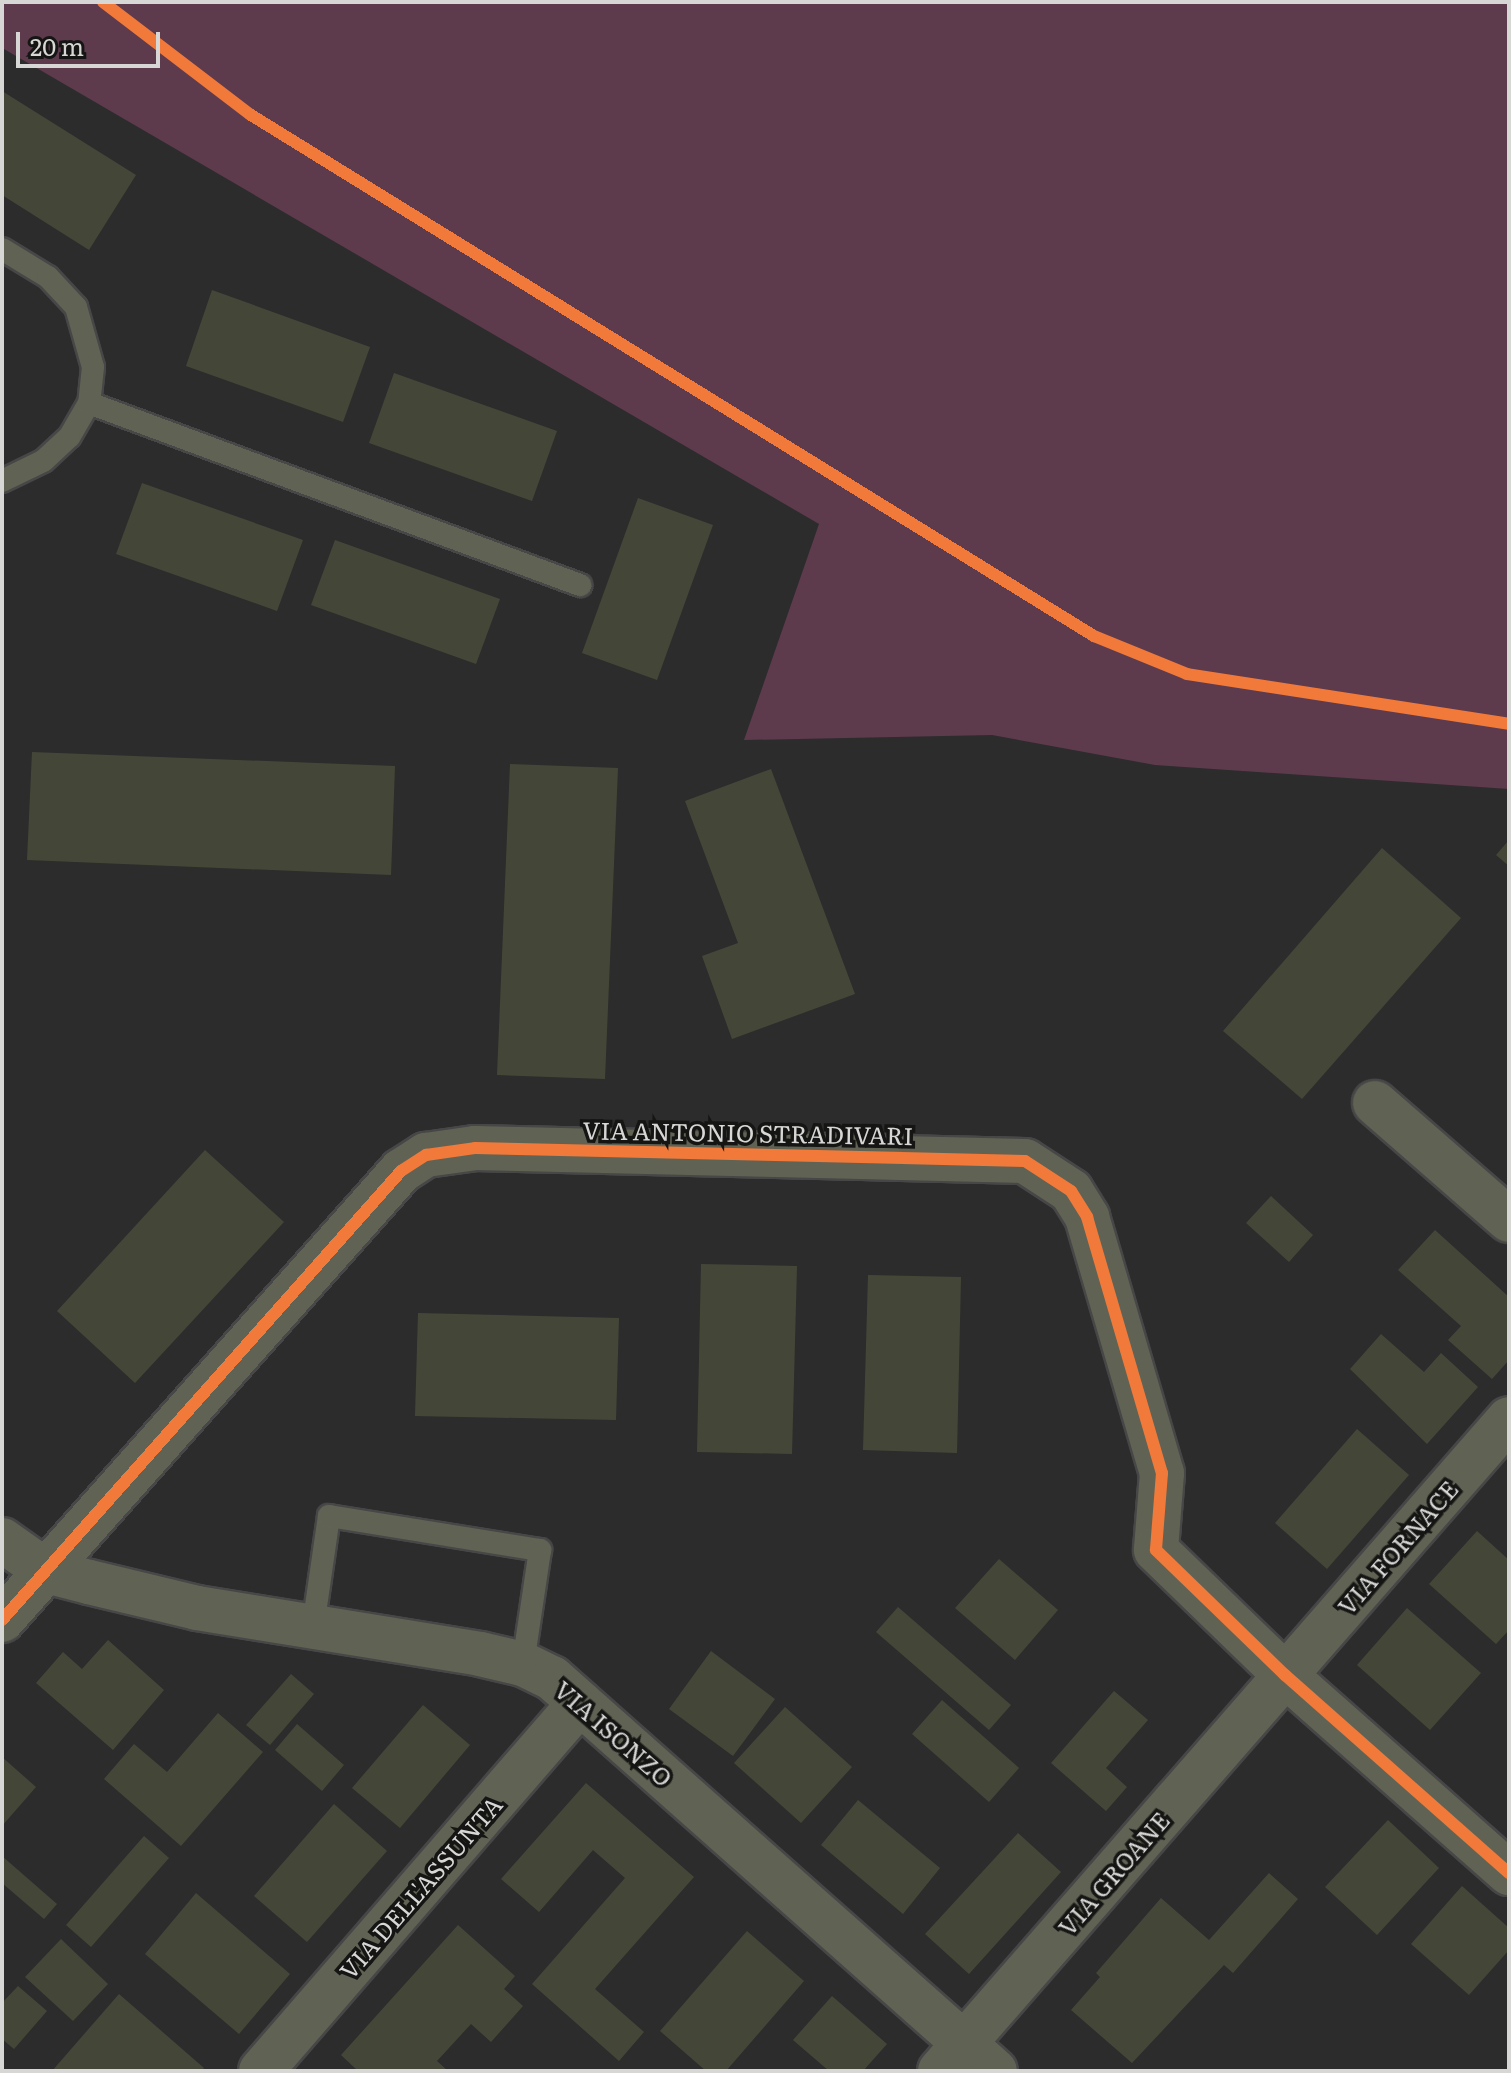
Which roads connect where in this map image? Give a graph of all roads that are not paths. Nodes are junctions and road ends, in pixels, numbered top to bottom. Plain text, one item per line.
1 (2, 249) edge
2 (89, 403) junction
3 (2, 481) edge
4 (580, 585) dead end
5 (1375, 1103) dead end
6 (1509, 1220) edge
7 (1509, 1419) edge
8 (2, 1540) edge
9 (46, 1571) junction
10 (2, 1620) edge
11 (313, 1627) junction
12 (523, 1664) junction
13 (1285, 1675) junction
14 (580, 1703) junction
15 (1509, 1873) edge
16 (967, 2062) edge
17 (261, 2071) edge

1 - 2 lane
2 - 3 lane
2 - 4 lane
5 - 6 street
7 - 13 street, VIA FORNACE
8 - 9 street
9 - 10 street
9 - 11 street, VIA ISONZO
9 - 13 street, VIA ANTONIO STRADIVARI
11 - 12 street, VIA ISONZO
11 - 12 lane
12 - 14 street, VIA ISONZO
13 - 15 street
13 - 16 street, VIA GROANE
14 - 16 street, VIA ISONZO
14 - 17 street, VIA DELL'ASSUNTA

